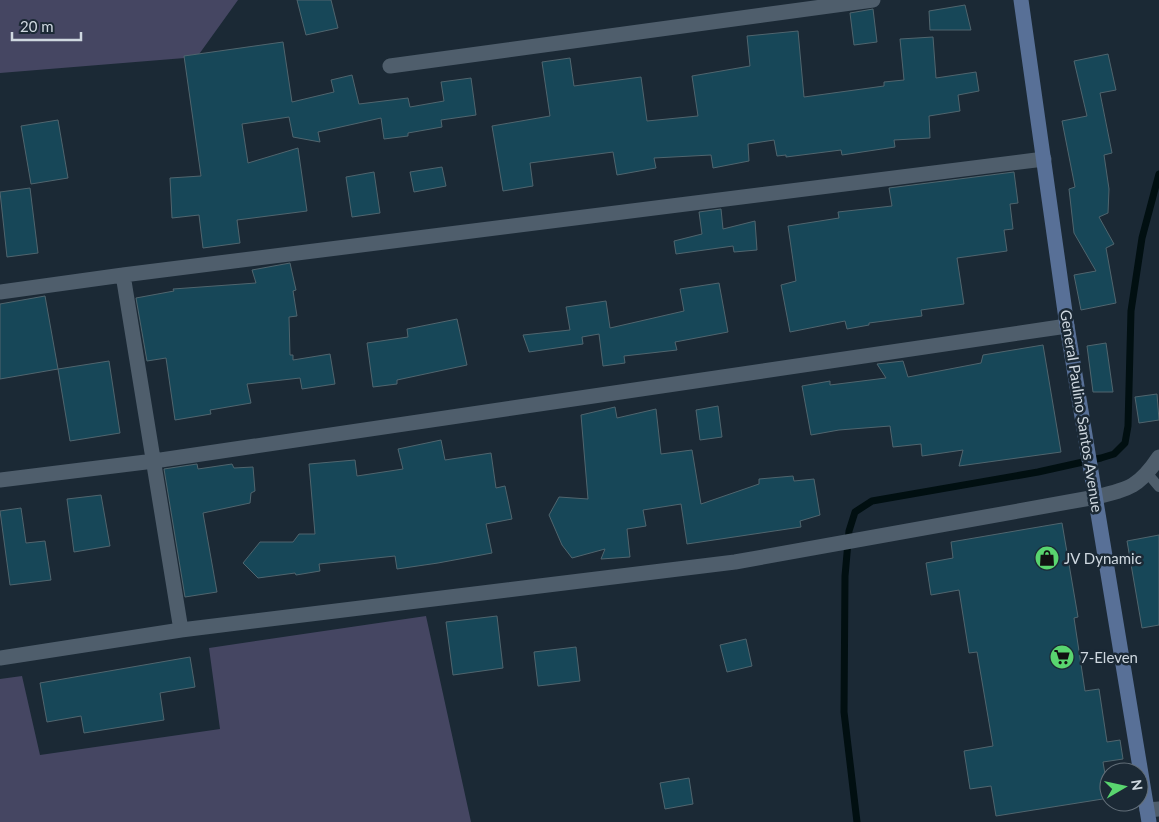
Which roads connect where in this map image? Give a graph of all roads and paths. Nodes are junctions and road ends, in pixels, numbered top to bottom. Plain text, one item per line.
1 (873, 0) edge
2 (1021, 0) edge
3 (390, 66) dead end
4 (1044, 159) junction
5 (123, 276) junction
6 (0, 292) edge
7 (1067, 326) junction
8 (1159, 457) edge
9 (154, 461) junction
10 (1148, 474) junction
11 (0, 480) edge
12 (1159, 487) edge
13 (1096, 497) junction
14 (181, 630) junction
15 (0, 658) edge
16 (1152, 814) edge

1 - 3 street
2 - 4 main road, General Paulino Santos Avenue
4 - 5 street
4 - 7 main road, General Paulino Santos Avenue
5 - 6 street
5 - 9 street
7 - 9 street
7 - 13 main road, General Paulino Santos Avenue
8 - 10 street
9 - 11 street
9 - 14 street
10 - 12 lane
10 - 13 street
13 - 14 street
13 - 16 main road, General Paulino Santos Avenue
14 - 15 street

